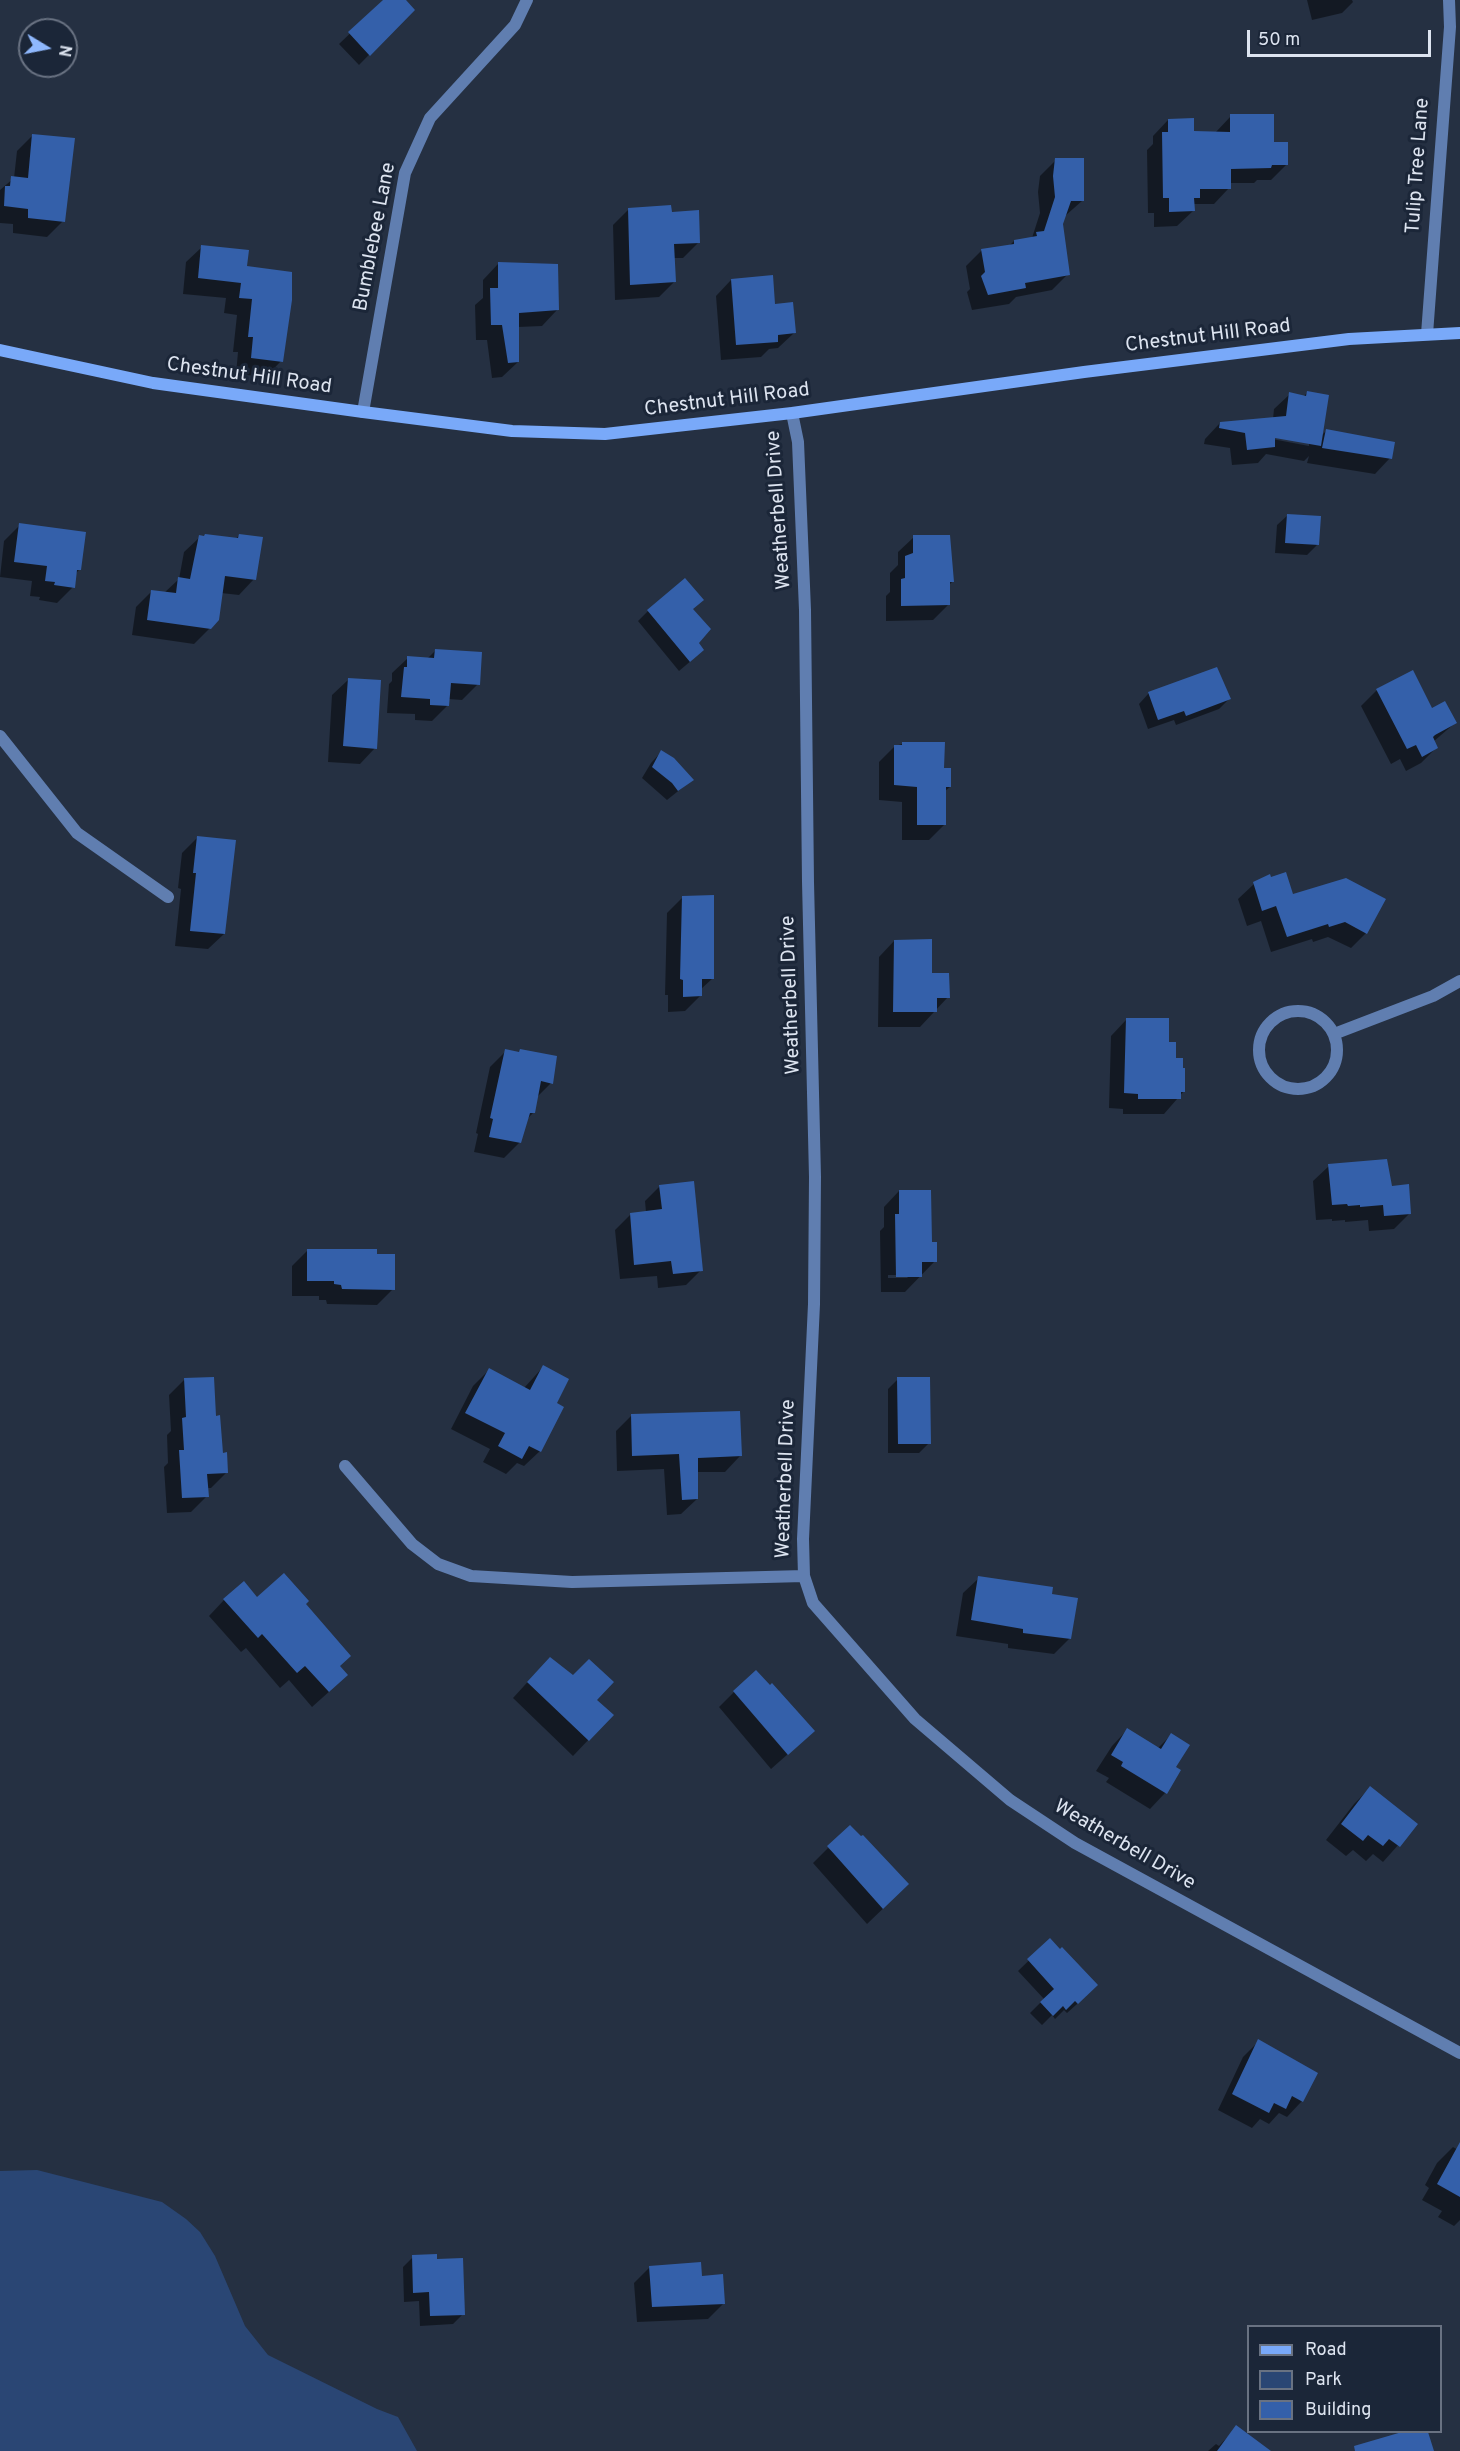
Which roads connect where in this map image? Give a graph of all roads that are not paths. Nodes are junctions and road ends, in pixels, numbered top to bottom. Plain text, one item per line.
1 (527, 0) edge
2 (1449, 0) edge
3 (1460, 333) edge
4 (1427, 334) junction
5 (1, 353) edge
6 (363, 412) junction
7 (792, 413) junction
8 (0, 736) edge
9 (168, 897) dead end
10 (1460, 981) edge
11 (1334, 1034) junction
12 (345, 1466) dead end
13 (804, 1576) junction
14 (1460, 2053) edge

1 - 6 street, Bumblebee Lane
2 - 4 street, Tulip Tree Lane
3 - 4 main road, Chestnut Hill Road
4 - 7 main road, Chestnut Hill Road
5 - 6 main road, Chestnut Hill Road
6 - 7 main road, Chestnut Hill Road
7 - 13 street, Weatherbell Drive
8 - 9 street
10 - 11 street
11 - 11 street
12 - 13 street, Weatherbell Drive
13 - 14 street, Weatherbell Drive

